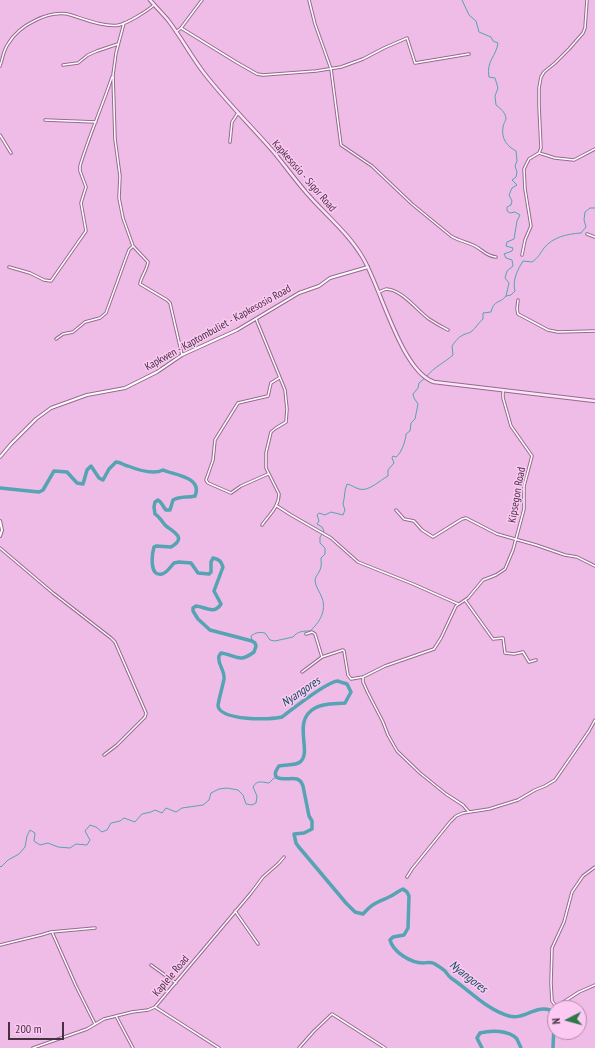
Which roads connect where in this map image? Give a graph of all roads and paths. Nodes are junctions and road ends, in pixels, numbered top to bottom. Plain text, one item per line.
1 (150, 0) edge
2 (202, 0) edge
3 (309, 0) edge
4 (587, 0) edge
5 (154, 5) junction
6 (124, 23) junction
7 (181, 28) junction
8 (176, 32) junction
9 (118, 44) junction
10 (3, 53) junction
11 (0, 54) edge
12 (469, 54) dead end
13 (63, 65) dead end
14 (0, 66) edge
15 (331, 69) junction
16 (113, 75) junction
17 (238, 112) junction
18 (45, 120) dead end
19 (96, 122) junction
20 (0, 135) edge
21 (230, 142) dead end
22 (595, 149) edge
23 (11, 153) dead end
24 (538, 153) junction
25 (588, 234) dead end
26 (595, 238) edge
27 (134, 246) junction
28 (522, 255) dead end
29 (496, 257) dead end
30 (9, 267) dead end
31 (368, 267) junction
32 (379, 292) junction
33 (518, 300) dead end
34 (256, 319) junction
35 (448, 330) dead end
36 (595, 331) edge
37 (56, 339) dead end
38 (182, 356) junction
39 (280, 378) junction
40 (503, 390) junction
41 (595, 401) edge
42 (0, 457) edge
43 (268, 474) junction
44 (277, 506) junction
45 (396, 510) dead end
46 (0, 521) edge
47 (262, 525) dead end
48 (0, 536) edge
49 (516, 539) junction
50 (0, 548) edge
51 (595, 566) edge
52 (465, 600) junction
53 (458, 604) junction
54 (306, 634) dead end
55 (322, 657) junction
56 (536, 660) dead end
57 (302, 672) dead end
58 (363, 678) junction
59 (595, 720) edge
60 (104, 755) dead end
61 (469, 812) junction
62 (284, 857) dead end
63 (595, 867) edge
64 (407, 877) dead end
65 (235, 911) junction
66 (95, 928) dead end
67 (52, 932) junction
68 (258, 944) dead end
69 (0, 945) edge
70 (151, 965) dead end
71 (176, 983) junction
72 (595, 985) edge
73 (155, 1008) junction
74 (116, 1016) junction
75 (95, 1024) junction
76 (33, 1048) edge
77 (133, 1048) edge
78 (219, 1048) edge
79 (299, 1048) edge
80 (385, 1048) edge

1 - 5 main road, Kapkesosio - Sigor Road
2 - 7 street
3 - 15 street
4 - 24 street
5 - 6 street
5 - 8 main road, Kapkesosio - Sigor Road
6 - 9 street
6 - 10 street
7 - 8 street
7 - 15 street
8 - 17 main road, Kapkesosio - Sigor Road
9 - 13 street
9 - 16 street
10 - 11 street
10 - 14 street
12 - 15 street
15 - 29 street
16 - 19 street
16 - 27 street
17 - 21 street
17 - 31 main road, Kapkesosio - Sigor Road
18 - 19 street
19 - 30 street
20 - 23 street
22 - 24 street
24 - 28 street
25 - 26 street
27 - 37 street
27 - 38 street
31 - 32 main road, Kapkesosio - Sigor Road
31 - 34 street, Kapkwen - Kaptombuliet - Kapkesosio Road
32 - 35 street
32 - 40 main road, Kapkesosio - Sigor Road
33 - 36 street
34 - 38 street, Kapkwen - Kaptombuliet - Kapkesosio Road
34 - 39 street
38 - 42 street, Kapkwen - Kaptombuliet - Kapkesosio Road
39 - 43 street
39 - 43 street
40 - 41 main road
40 - 49 street, Kipsegon Road
43 - 44 street
44 - 47 street
44 - 53 street
45 - 49 street
46 - 48 street
49 - 51 street
49 - 52 street, Kipsegon Road
50 - 60 street
52 - 53 street, Kipsegon Road
52 - 56 street
53 - 58 street
54 - 55 street
55 - 57 street
55 - 58 street
58 - 61 street
59 - 61 street
61 - 64 street
62 - 65 street, Kaplele Road
63 - 72 street
65 - 68 street
65 - 71 street, Kaplele Road
66 - 67 street
67 - 69 street
67 - 75 street
70 - 71 street
71 - 73 street, Kaplele Road
73 - 74 street, Kaplele Road
73 - 78 street
74 - 75 street, Kaplele Road
74 - 77 street
75 - 76 street, Kaplele Road
79 - 80 street

